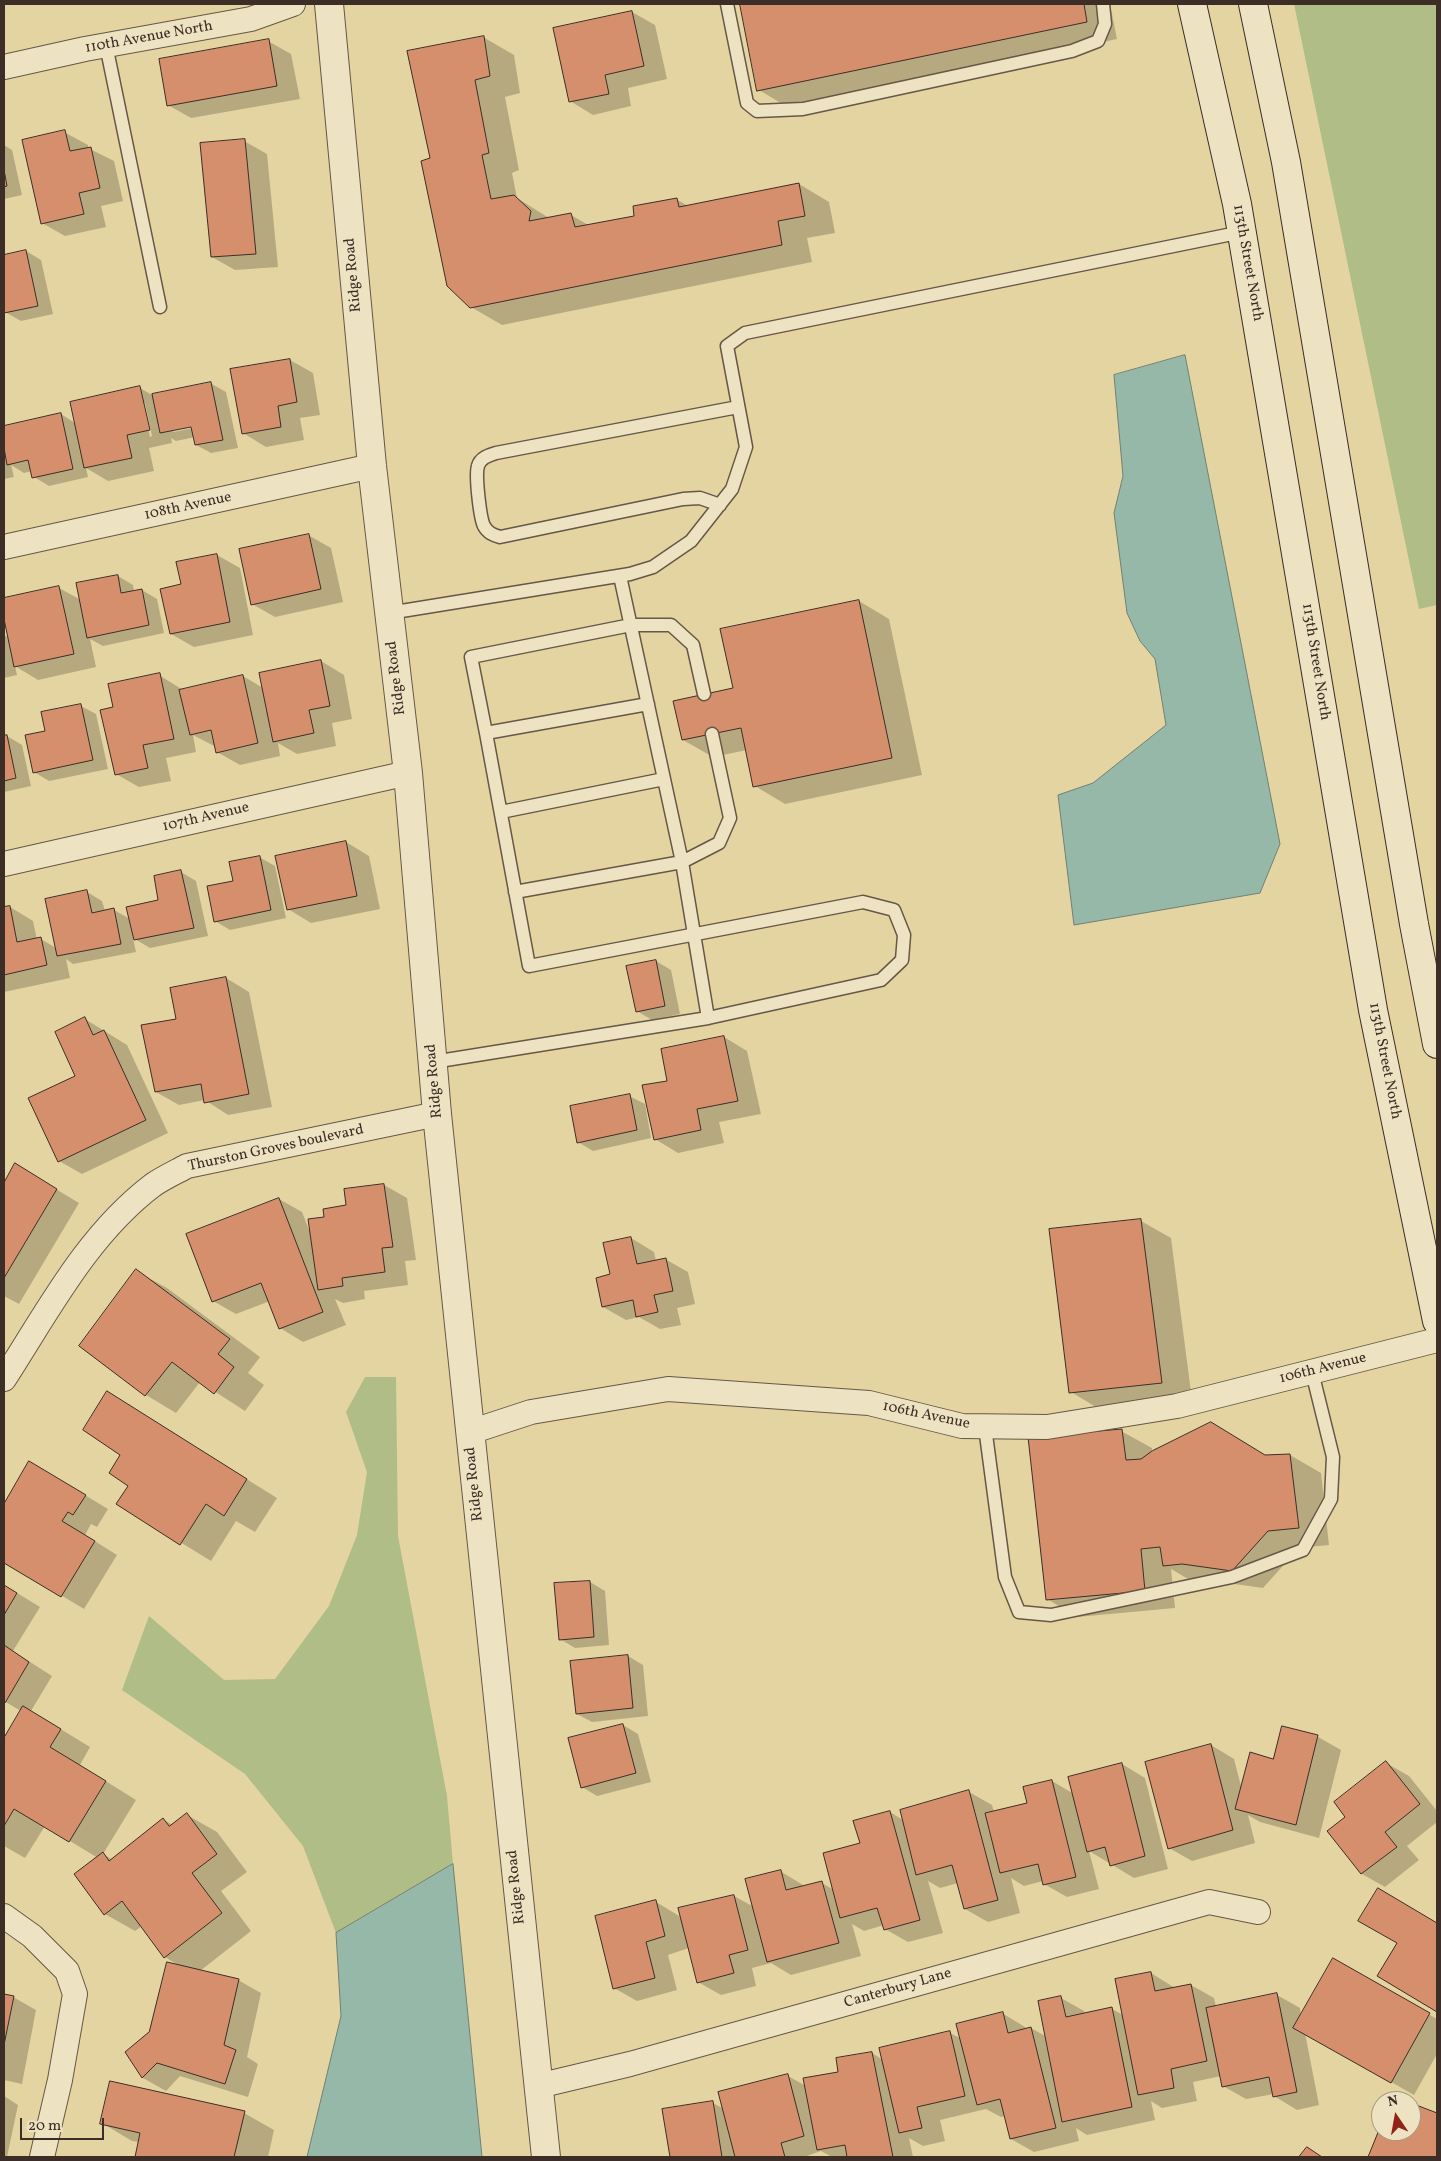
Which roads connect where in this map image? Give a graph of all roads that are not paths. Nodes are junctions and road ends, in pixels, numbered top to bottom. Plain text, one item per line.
1 (293, 4) edge
2 (329, 4) edge
3 (726, 4) edge
4 (1103, 4) edge
5 (1192, 4) edge
6 (1253, 4) edge
7 (106, 45) junction
8 (4, 67) edge
9 (1242, 232) junction
10 (160, 307) dead end
11 (738, 407) junction
12 (372, 466) junction
13 (720, 505) junction
14 (4, 547) edge
15 (620, 576) junction
16 (389, 613) junction
17 (631, 625) junction
18 (704, 694) dead end
19 (648, 704) junction
20 (486, 733) junction
21 (712, 734) dead end
22 (408, 773) junction
23 (664, 779) junction
24 (501, 812) junction
25 (682, 862) junction
26 (4, 864) edge
27 (515, 892) junction
28 (694, 934) junction
29 (708, 1018) junction
30 (1437, 1044) edge
31 (433, 1062) junction
32 (438, 1114) junction
33 (1437, 1321) edge
34 (1437, 1340) edge
35 (1312, 1372) junction
36 (5, 1373) edge
37 (985, 1427) junction
38 (470, 1432) junction
39 (1258, 1912) dead end
40 (4, 1916) edge
41 (538, 2086) junction
42 (42, 2157) edge
43 (546, 2157) edge

1 - 7 street, 110th Avenue North
2 - 12 main road, Ridge Road
3 - 4 lane
5 - 9 main road, 113th Street North
6 - 30 main road
7 - 8 street, 110th Avenue North
7 - 10 lane
9 - 11 lane
9 - 33 main road, 113th Street North
11 - 13 lane
11 - 13 lane
12 - 14 street, 108th Avenue
12 - 16 main road, Ridge Road
13 - 15 lane
15 - 16 lane
15 - 17 lane
16 - 22 main road, Ridge Road
17 - 18 lane
17 - 19 lane
17 - 20 lane
19 - 20 lane
19 - 23 lane
20 - 24 lane
21 - 25 lane
22 - 26 street, 107th Avenue
22 - 31 main road, Ridge Road
23 - 24 lane
23 - 25 lane
24 - 27 lane
25 - 27 lane
25 - 28 lane
27 - 28 lane
28 - 29 lane
28 - 29 lane
29 - 31 lane
31 - 32 main road, Ridge Road
32 - 36 street, Thurston Groves boulevard
32 - 38 main road, Ridge Road
34 - 35 street, 106th Avenue
35 - 37 street, 106th Avenue
35 - 37 lane
37 - 38 street, 106th Avenue
38 - 41 main road, Ridge Road
39 - 41 street, Canterbury Lane
40 - 42 street
41 - 43 main road, Ridge Road

